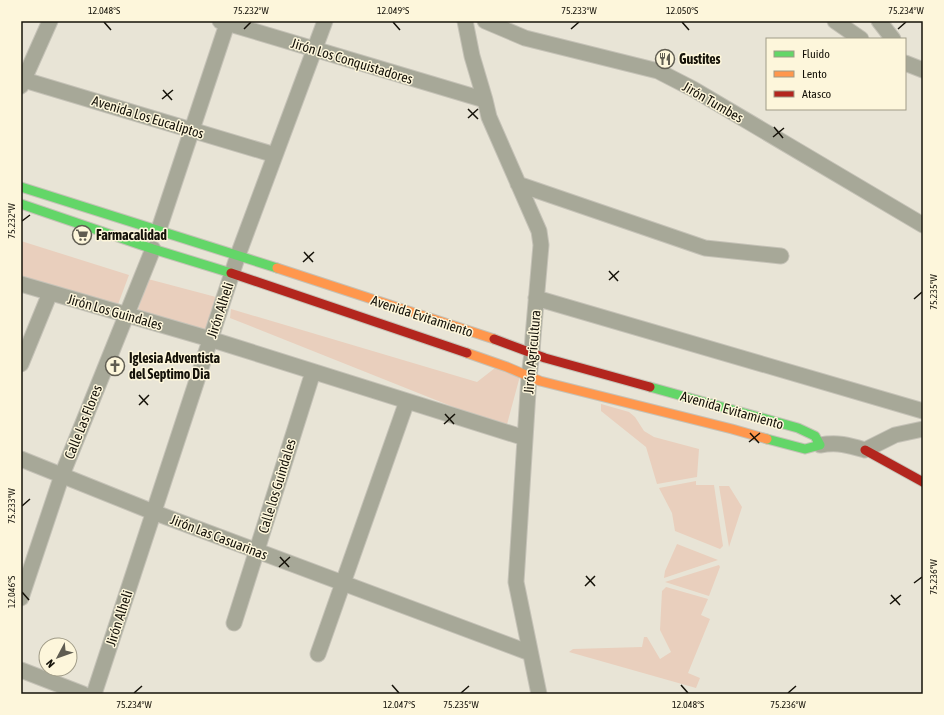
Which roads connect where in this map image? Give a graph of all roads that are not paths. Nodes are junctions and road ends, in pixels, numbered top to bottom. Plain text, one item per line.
1 (50, 21) edge
2 (325, 21) edge
3 (465, 21) edge
4 (485, 21) edge
5 (835, 21) edge
6 (879, 21) edge
7 (225, 22) edge
8 (860, 38) edge
9 (892, 38) edge
10 (314, 49) junction
11 (906, 55) edge
12 (914, 66) edge
13 (22, 82) edge
14 (485, 100) junction
15 (192, 130) junction
16 (275, 155) junction
17 (518, 184) junction
18 (21, 187) edge
19 (21, 204) edge
20 (923, 225) edge
21 (159, 229) junction
22 (153, 248) junction
23 (238, 255) junction
24 (781, 256) dead end
25 (232, 273) junction
26 (21, 284) edge
27 (50, 293) junction
28 (536, 298) junction
29 (126, 315) junction
30 (210, 339) junction
31 (532, 353) junction
32 (21, 364) edge
33 (313, 372) junction
34 (529, 376) junction
35 (407, 401) junction
36 (923, 411) edge
37 (923, 429) edge
38 (525, 438) junction
39 (820, 445) junction
40 (865, 450) junction
41 (21, 459) edge
42 (62, 475) junction
43 (923, 482) edge
44 (153, 512) junction
45 (256, 551) junction
46 (26, 565) edge
47 (343, 584) junction
48 (21, 598) edge
49 (234, 623) dead end
50 (530, 653) junction
51 (318, 654) dead end
52 (21, 670) edge
53 (83, 694) edge
54 (94, 694) edge
55 (539, 694) edge

1 - 13 street
2 - 10 street, Jirón Alheli
3 - 14 street, Jirón Agricultura
4 - 20 street, Jirón Tumbes
5 - 8 street
6 - 9 street
7 - 10 street, Jirón Los Conquistadores
7 - 15 street
10 - 14 street, Jirón Los Conquistadores
10 - 16 street, Jirón Alheli
11 - 12 street
13 - 15 street, Avenida Los Eucaliptos
14 - 17 street, Jirón Agricultura
15 - 16 street, Avenida Los Eucaliptos
15 - 21 street
16 - 23 street, Jirón Alheli
17 - 24 street
17 - 28 street, Jirón Agricultura
18 - 21 street, Avenida Evitamiento
19 - 22 street, Avenida Evitamiento
21 - 23 street, Avenida Evitamiento
22 - 25 street, Avenida Evitamiento
22 - 29 street, Calle Las Flores
23 - 25 street, Jirón Alheli
23 - 31 street, Avenida Evitamiento
25 - 30 street, Jirón Alheli
25 - 34 street, Avenida Evitamiento
26 - 27 street, Jirón Los Guindales
27 - 29 street, Jirón Los Guindales
27 - 32 street
28 - 31 street, Jirón Agricultura
28 - 36 street
29 - 30 street, Jirón Los Guindales
29 - 42 street, Calle Las Flores
30 - 33 street, Jirón Los Guindales
30 - 44 street, Jirón Alheli
31 - 34 street, Jirón Agricultura
31 - 39 street, Avenida Evitamiento
33 - 35 street, Jirón Los Guindales
33 - 45 street, Calle los Guindales
34 - 38 street, Jirón Agricultura
34 - 39 street, Avenida Evitamiento
35 - 38 street, Jirón Los Guindales
35 - 47 street
37 - 40 street
38 - 50 street, Jirón Agricultura
39 - 40 street, Avenida Evitamiento
40 - 43 street
41 - 42 street, Jirón Las Casuarinas
42 - 44 street, Jirón Las Casuarinas
42 - 46 street, Calle Las Flores
44 - 45 street, Jirón Las Casuarinas
44 - 54 street, Jirón Alheli
45 - 47 street, Jirón Las Casuarinas
45 - 49 street, Calle los Guindales
46 - 48 street, Calle Las Flores
47 - 50 street, Jirón Las Casuarinas
47 - 51 street
50 - 55 street, Jirón Agricultura
52 - 53 street

